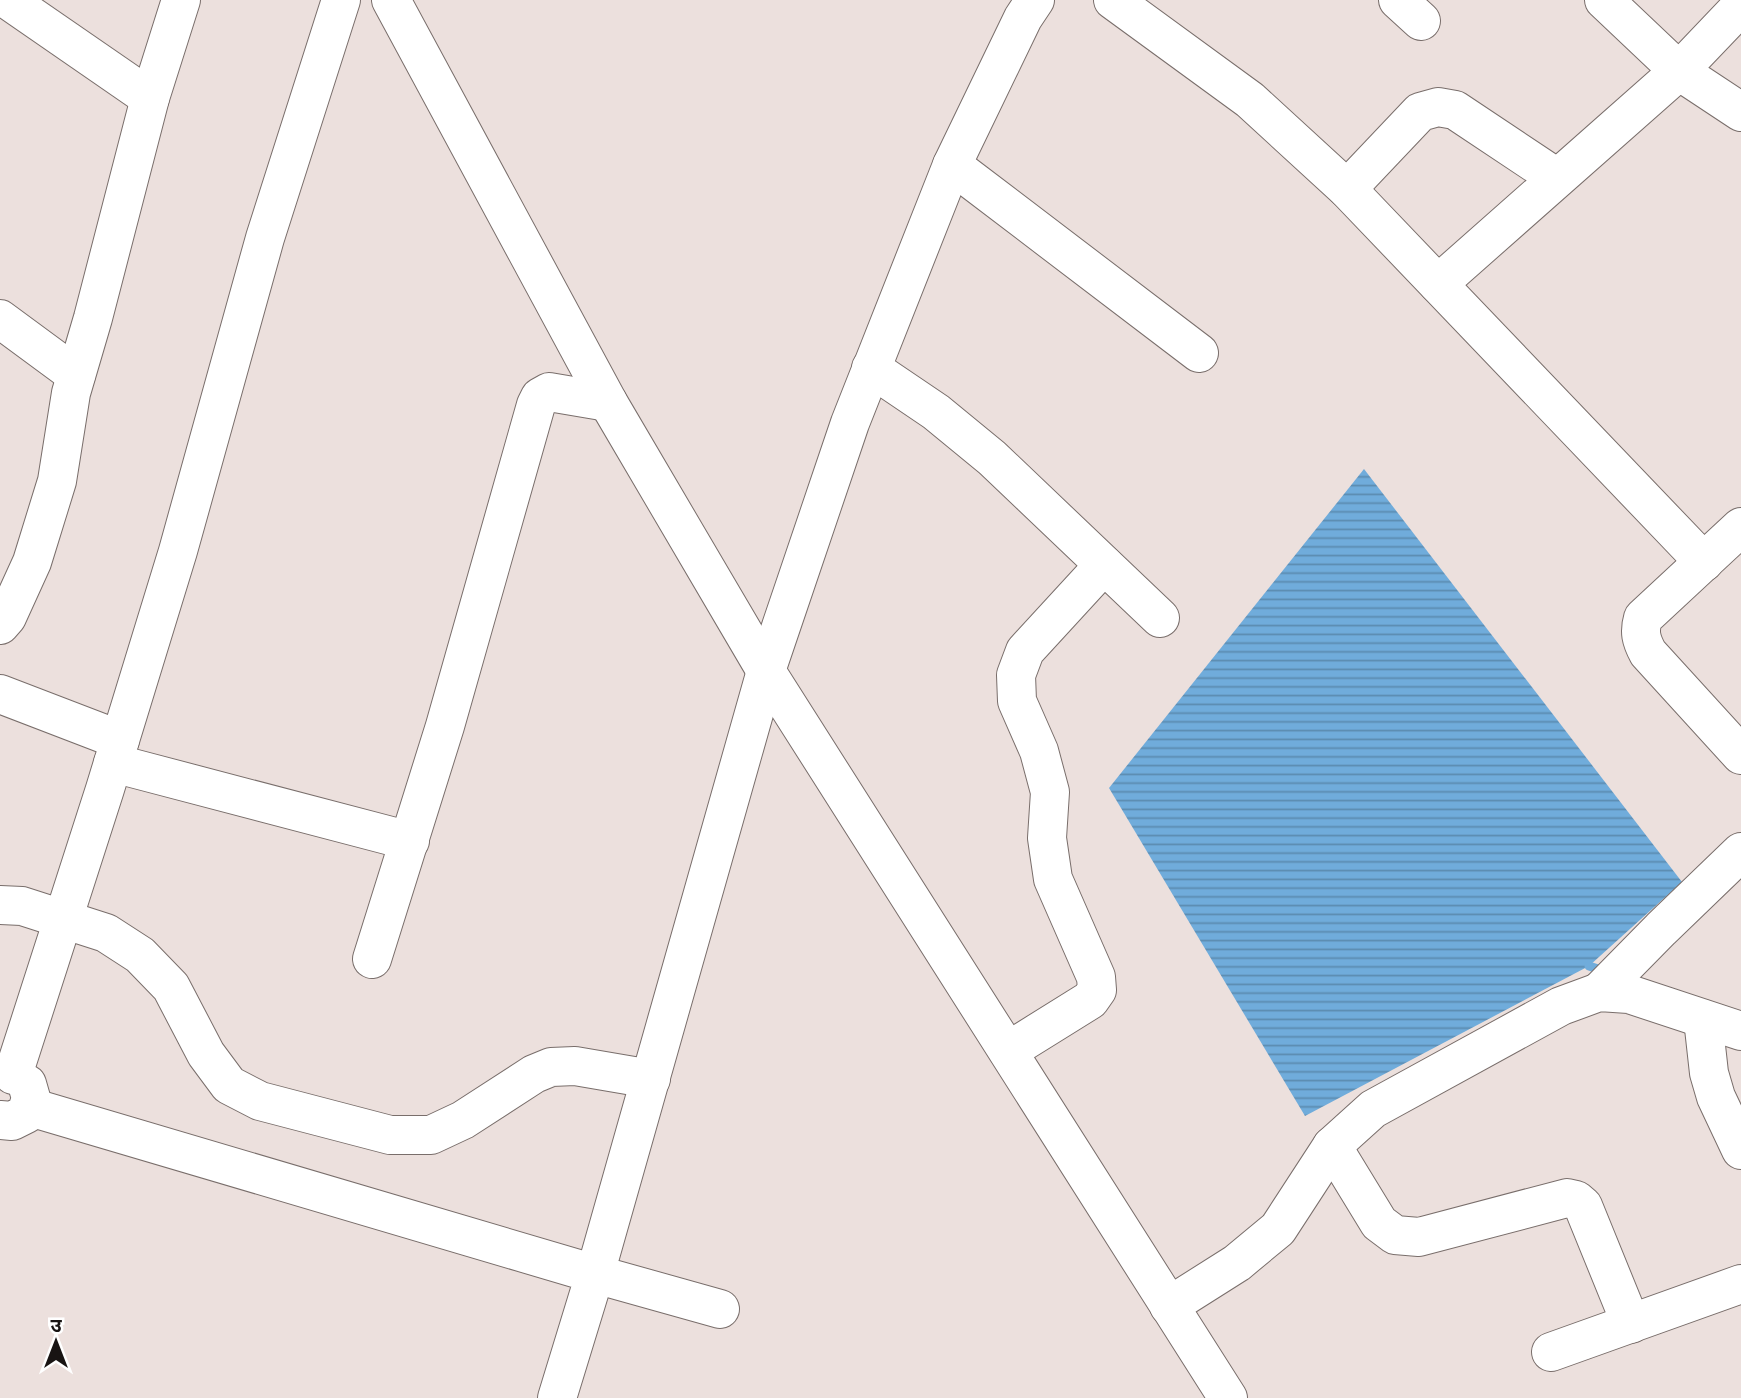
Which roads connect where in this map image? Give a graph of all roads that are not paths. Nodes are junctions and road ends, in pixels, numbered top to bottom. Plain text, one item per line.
1 (8, 0) edge
2 (181, 0) edge
3 (341, 0) edge
4 (1035, 0) edge
5 (1113, 0) edge
6 (1604, 0) edge
7 (396, 2) edge
8 (1741, 6) edge
9 (1679, 71) junction
10 (150, 98) junction
11 (1741, 112) edge
12 (952, 165) junction
13 (1557, 178) junction
14 (1347, 188) junction
15 (1438, 284) junction
16 (0, 320) edge
17 (1199, 353) dead end
18 (871, 368) junction
19 (76, 375) junction
20 (608, 402) junction
21 (1741, 527) edge
22 (1704, 562) junction
23 (1104, 565) junction
24 (1160, 618) dead end
25 (0, 625) edge
26 (766, 671) junction
27 (0, 694) edge
28 (116, 752) junction
29 (1741, 755) edge
30 (410, 841) junction
31 (1741, 852) edge
32 (0, 905) edge
33 (63, 919) junction
34 (372, 959) dead end
35 (1611, 980) junction
36 (1703, 1019) junction
37 (1741, 1031) edge
38 (1007, 1051) junction
39 (651, 1079) junction
40 (11, 1094) edge
41 (1332, 1146) junction
42 (1741, 1150) edge
43 (595, 1274) junction
44 (1741, 1284) edge
45 (1169, 1306) junction
46 (720, 1309) dead end
47 (1631, 1324) junction
48 (1551, 1352) dead end
49 (557, 1398) edge
50 (1228, 1398) edge

1 - 10 street
2 - 10 street
3 - 28 street
4 - 12 street
5 - 14 street
6 - 9 street
7 - 20 street
8 - 9 street
9 - 11 street
9 - 13 street
10 - 19 street
12 - 17 street
12 - 18 street
13 - 14 street
13 - 15 street
14 - 15 street
15 - 22 street
16 - 19 street
18 - 23 street
18 - 26 street
19 - 25 street
20 - 26 street
20 - 30 street
21 - 22 street
22 - 29 street
23 - 24 street
23 - 38 street
26 - 38 street
26 - 39 street
27 - 28 street
28 - 30 street
28 - 33 street
30 - 34 street
31 - 35 street
32 - 33 street
33 - 39 street
33 - 40 street
35 - 36 street
35 - 41 street
36 - 37 street
36 - 42 street
38 - 45 street
39 - 43 street
40 - 43 street
41 - 45 street
41 - 47 street
43 - 46 street
43 - 49 street
44 - 47 street
45 - 50 street
47 - 48 street

